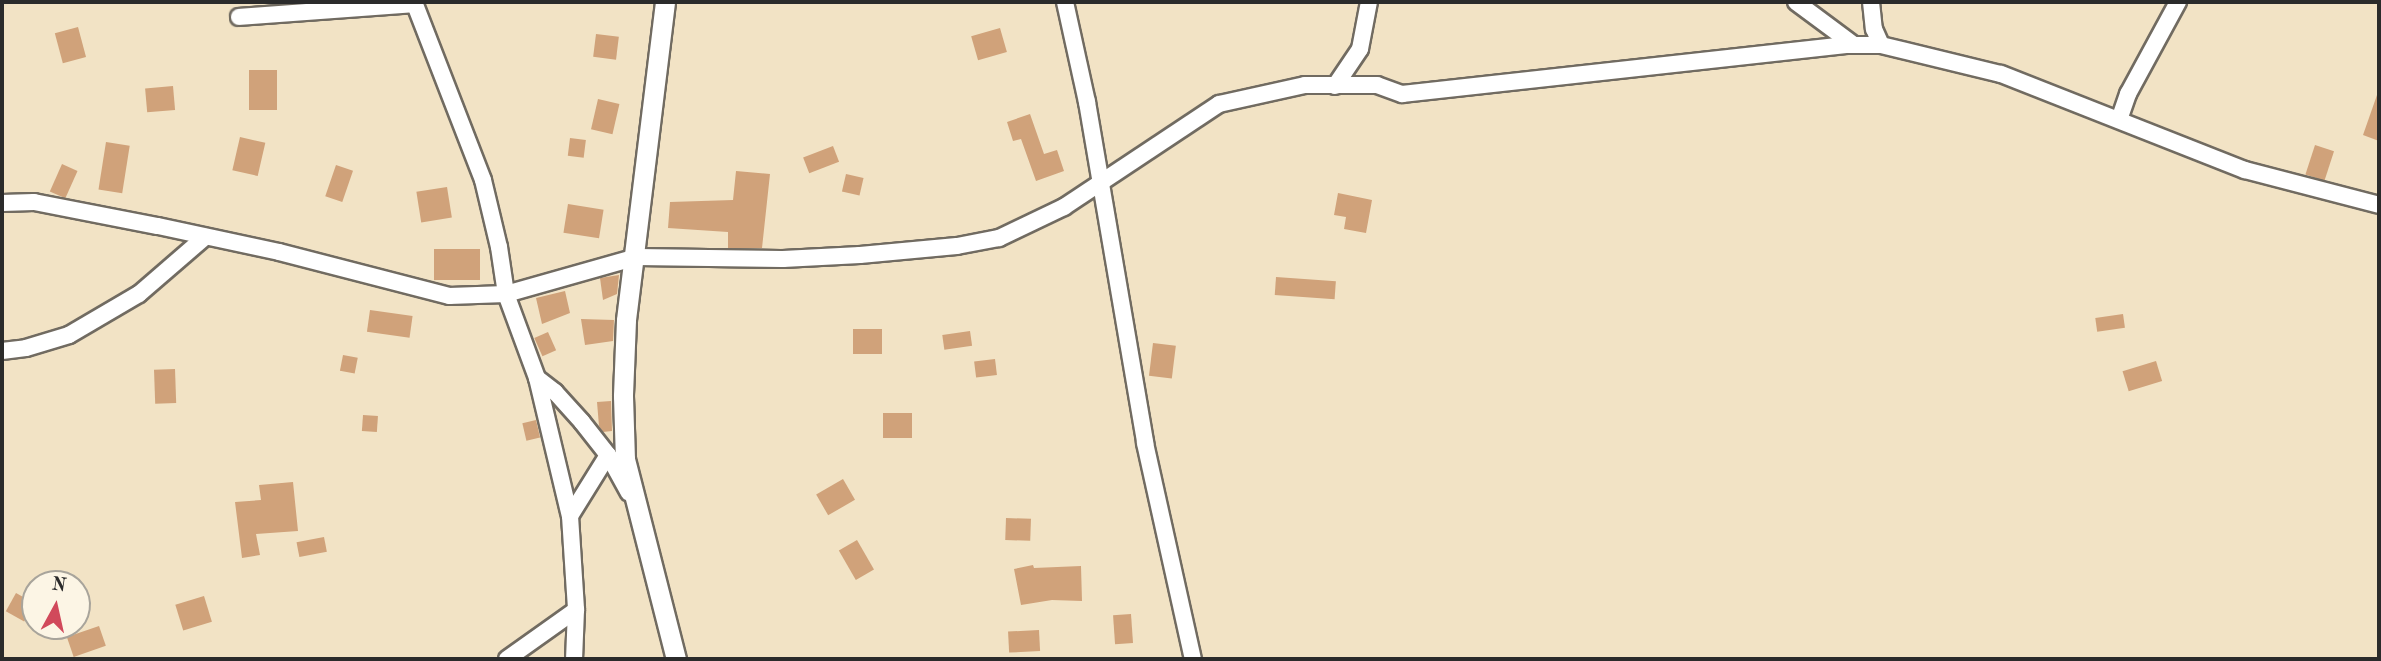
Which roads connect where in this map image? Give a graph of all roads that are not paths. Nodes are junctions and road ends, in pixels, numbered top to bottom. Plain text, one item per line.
1 (665, 2) edge
2 (1065, 2) edge
3 (1369, 2) edge
4 (1796, 2) edge
5 (1871, 2) edge
6 (2178, 2) edge
7 (415, 3) edge
8 (239, 16) dead end
9 (1854, 45) junction
10 (1881, 45) junction
11 (1335, 86) junction
12 (2119, 120) junction
13 (1099, 185) junction
14 (2, 203) edge
15 (2379, 205) edge
16 (205, 237) junction
17 (636, 257) junction
18 (506, 294) junction
19 (2, 351) edge
20 (537, 378) junction
21 (608, 455) junction
22 (635, 504) junction
23 (569, 516) junction
24 (576, 610) junction
25 (508, 659) edge
26 (573, 659) edge
27 (676, 659) edge
28 (1193, 659) edge

1 - 17 street
2 - 13 street
3 - 11 street
4 - 9 street
5 - 10 street
6 - 12 street
7 - 8 street
7 - 18 street
9 - 10 street
9 - 11 street
10 - 12 street
11 - 13 street
12 - 15 street
13 - 17 street
13 - 28 street
14 - 16 street
16 - 18 street
16 - 19 street
17 - 18 street
17 - 22 street
18 - 20 street
20 - 21 street
20 - 23 street
21 - 22 street
21 - 23 street
22 - 27 street
23 - 24 street
24 - 25 street
24 - 26 street

